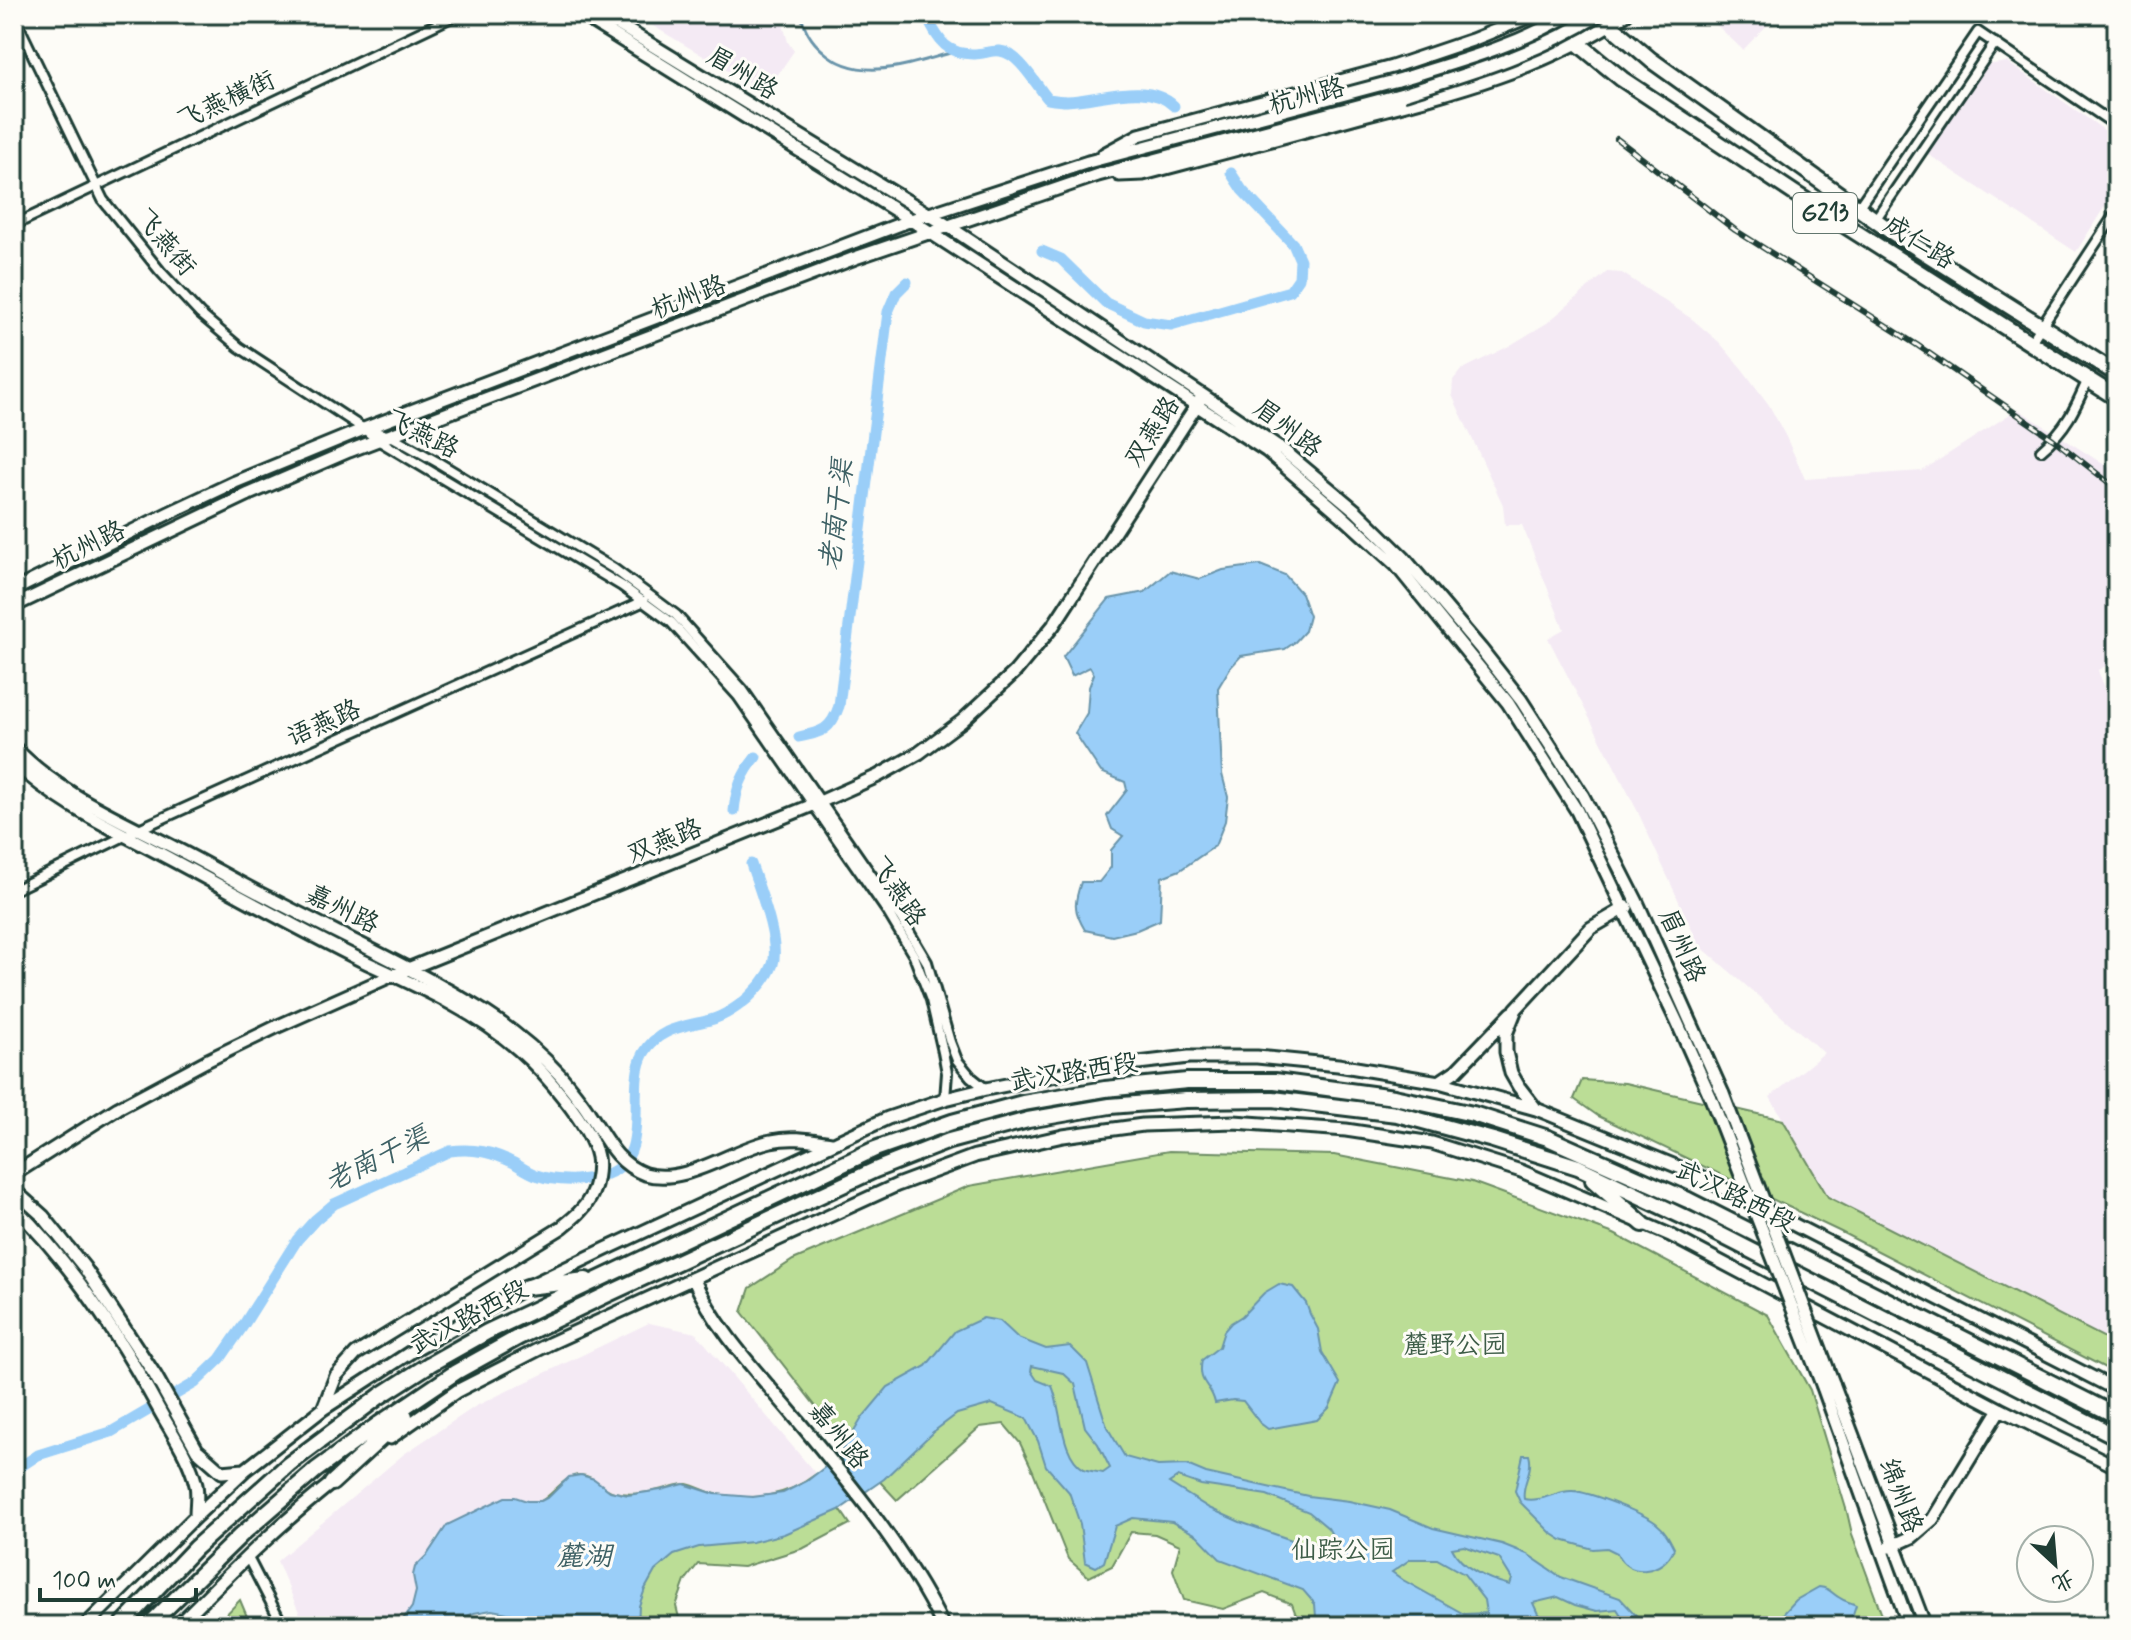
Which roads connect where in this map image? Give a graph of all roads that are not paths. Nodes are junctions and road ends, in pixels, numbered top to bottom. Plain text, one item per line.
1 (458, 14) edge
2 (580, 14) edge
3 (601, 14) edge
4 (1536, 14) edge
5 (1542, 14) edge
6 (1570, 14) edge
7 (1626, 14) edge
8 (14, 16) edge
9 (1602, 18) edge
10 (1995, 43) junction
11 (1578, 44) junction
12 (2117, 126) edge
13 (1088, 162) junction
14 (1098, 175) junction
15 (96, 186) junction
16 (1858, 208) junction
17 (2117, 211) edge
18 (929, 213) junction
19 (911, 220) junction
20 (1875, 220) junction
21 (14, 225) edge
22 (948, 226) junction
23 (928, 232) junction
24 (2041, 326) junction
25 (2031, 342) junction
26 (2117, 374) edge
27 (2088, 379) junction
28 (2117, 398) edge
29 (1200, 400) junction
30 (364, 429) junction
31 (391, 436) junction
32 (378, 440) junction
33 (2041, 450) dead end
34 (14, 590) edge
35 (648, 600) junction
36 (14, 606) edge
37 (14, 747) edge
38 (14, 762) edge
39 (817, 804) junction
40 (139, 829) junction
41 (124, 836) junction
42 (14, 890) edge
43 (1637, 902) junction
44 (1623, 909) junction
45 (410, 968) junction
46 (393, 975) junction
47 (1516, 1009) junction
48 (1439, 1082) junction
49 (986, 1089) junction
50 (1717, 1096) junction
51 (945, 1099) junction
52 (1536, 1109) junction
53 (832, 1143) junction
54 (1578, 1167) junction
55 (14, 1174) edge
56 (14, 1190) edge
57 (14, 1207) edge
58 (1643, 1224) junction
59 (599, 1278) junction
60 (693, 1278) junction
61 (527, 1287) junction
62 (456, 1372) junction
63 (1828, 1385) junction
64 (2117, 1390) edge
65 (323, 1409) junction
66 (2000, 1409) junction
67 (2117, 1416) edge
68 (2117, 1437) edge
69 (2117, 1467) edge
70 (245, 1470) junction
71 (332, 1483) junction
72 (196, 1516) junction
73 (1895, 1545) junction
74 (1882, 1551) junction
75 (247, 1556) junction
76 (85, 1626) edge
77 (121, 1626) edge
78 (148, 1626) edge
79 (177, 1626) edge
80 (283, 1626) edge
81 (943, 1626) edge
82 (1909, 1626) edge
83 (1925, 1626) edge

1 - 15 street, 飞燕横街
2 - 19 main road
3 - 18 main road, 眉州路
4 - 13 main road
5 - 11 highway, 成仁路 / G213
6 - 13 main road, 杭州路, bridge
7 - 9 main road
8 - 15 street, 飞燕街
9 - 11 main road
9 - 14 main road, 杭州路, bridge
9 - 16 highway, 成仁路 / G213
10 - 12 street
10 - 16 street
10 - 20 street
11 - 14 main road
11 - 25 highway, 成仁路 / G213
13 - 18 main road, 杭州路
14 - 22 main road, 杭州路
15 - 21 street, 飞燕横街
15 - 30 street, 飞燕街
16 - 20 highway, 成仁路 / G213
17 - 24 street
18 - 19 main road, 杭州路
18 - 22 main road, 眉州路
19 - 23 main road
19 - 30 main road, 杭州路
20 - 24 highway, 成仁路 / G213
22 - 23 main road, 杭州路
22 - 29 main road, 眉州路
23 - 29 main road
23 - 31 main road, 杭州路
24 - 25 street
24 - 26 highway, 成仁路 / G213
25 - 27 highway, 成仁路 / G213
27 - 28 highway, 成仁路 / G213
27 - 33 street
29 - 39 main road, 双燕路
29 - 43 main road, 眉州路
29 - 44 main road
30 - 31 street, 飞燕路
30 - 32 street, 飞燕路
30 - 34 main road, 杭州路
31 - 32 main road, 杭州路
31 - 35 street, 飞燕路
32 - 35 street, 飞燕路
32 - 36 main road, 杭州路
35 - 39 street, 飞燕路
35 - 40 street, 语燕路
37 - 40 main road, 嘉州路
38 - 41 main road
39 - 45 main road, 双燕路
39 - 49 street, 飞燕路
39 - 51 street, 飞燕路
40 - 41 street, 语燕路
40 - 45 main road, 嘉州路
41 - 42 street, 语燕路
41 - 46 main road
43 - 44 main road
43 - 50 main road, 眉州路
44 - 47 main road
44 - 50 main road
45 - 46 main road, 双燕路
45 - 53 main road, 嘉州路
46 - 55 main road, 双燕路
46 - 65 main road
47 - 48 main road
47 - 52 main road
48 - 49 main road
48 - 52 main road
49 - 51 main road
50 - 63 main road, bridge
51 - 53 main road
52 - 64 main road
53 - 61 main road
54 - 58 highway
54 - 62 highway, 武汉路西段
54 - 68 highway, 武汉路西段
56 - 70 main road
57 - 72 main road
58 - 60 main road
58 - 66 main road
59 - 61 highway
59 - 67 highway, 武汉路西段
59 - 77 highway, 武汉路西段
60 - 71 main road
60 - 81 main road, 嘉州路
61 - 65 main road
62 - 71 highway
62 - 78 highway, 武汉路西段
63 - 73 main road, 绵州路
63 - 74 main road, 绵州路
65 - 70 main road
66 - 69 main road
66 - 73 main road
70 - 72 main road
71 - 75 main road
72 - 76 main road
73 - 74 main road
73 - 83 main road, 绵州路
74 - 82 main road, 绵州路
75 - 79 main road
75 - 80 street

